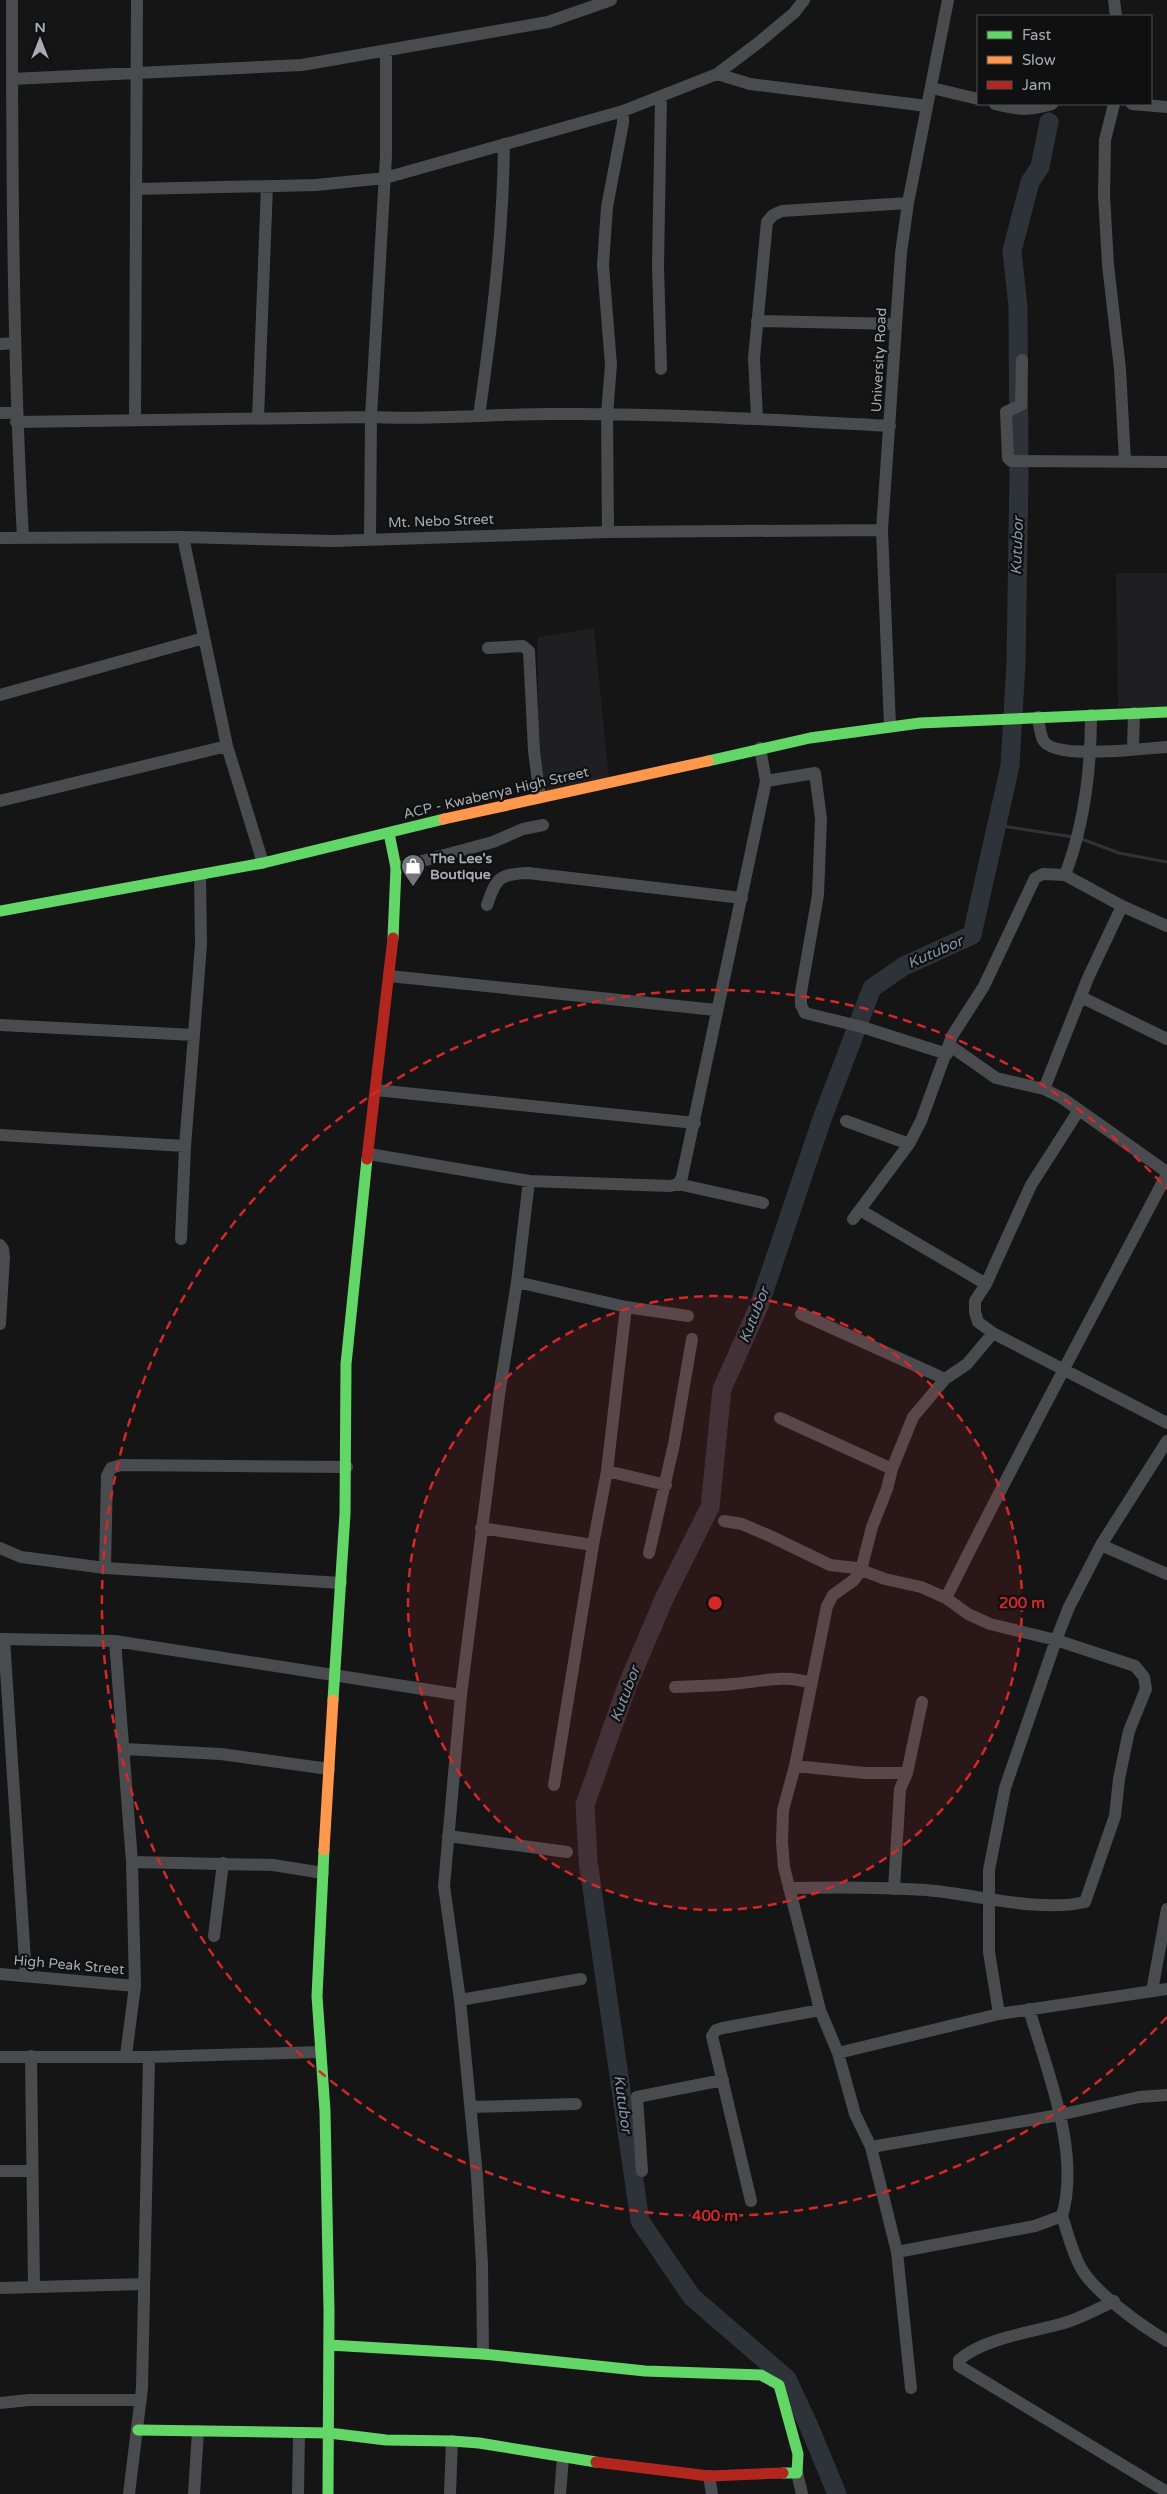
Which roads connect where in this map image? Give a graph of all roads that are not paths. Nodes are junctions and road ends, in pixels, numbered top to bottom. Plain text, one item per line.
1 (12, 0) edge
2 (137, 0) edge
3 (611, 0) edge
4 (804, 0) edge
5 (948, 0) edge
6 (1114, 0) edge
7 (1116, 15) edge
8 (386, 51) junction
9 (135, 73) junction
10 (717, 74) junction
11 (12, 79) junction
12 (932, 88) junction
13 (662, 96) junction
14 (977, 100) edge
15 (999, 105) edge
16 (1049, 105) edge
17 (1114, 105) edge
18 (1144, 105) edge
19 (927, 106) junction
20 (1167, 107) edge
21 (623, 111) junction
22 (504, 144) junction
23 (385, 178) junction
24 (267, 186) junction
25 (136, 189) junction
26 (908, 203) junction
27 (757, 321) junction
28 (896, 324) junction
29 (0, 344) edge
30 (15, 344) junction
31 (1022, 360) dead end
32 (662, 369) dead end
33 (0, 413) edge
34 (607, 414) junction
35 (479, 416) junction
36 (371, 417) junction
37 (16, 418) junction
38 (258, 418) junction
39 (757, 418) junction
40 (135, 419) junction
41 (890, 426) junction
42 (1125, 461) junction
43 (1167, 462) edge
44 (882, 530) junction
45 (608, 532) junction
46 (23, 537) junction
47 (183, 537) junction
48 (0, 538) edge
49 (370, 538) junction
50 (204, 638) junction
51 (488, 648) dead end
52 (0, 695) edge
53 (1167, 712) edge
54 (1134, 713) junction
55 (1091, 715) junction
56 (1038, 717) junction
57 (890, 726) junction
58 (227, 746) junction
59 (1167, 747) edge
60 (760, 748) junction
61 (1133, 749) junction
62 (1091, 752) junction
63 (766, 781) junction
64 (540, 797) junction
65 (0, 801) edge
66 (543, 825) dead end
67 (389, 833) junction
68 (263, 864) junction
69 (396, 868) junction
70 (1065, 875) junction
71 (200, 876) junction
72 (742, 898) junction
73 (487, 905) dead end
74 (1122, 906) junction
75 (0, 911) edge
76 (1167, 926) edge
77 (389, 976) junction
78 (1081, 997) junction
79 (716, 1010) junction
80 (0, 1025) edge
81 (194, 1035) junction
82 (1167, 1039) edge
83 (948, 1050) junction
84 (1044, 1089) junction
85 (376, 1090) junction
86 (1079, 1110) junction
87 (846, 1121) dead end
88 (695, 1123) junction
89 (0, 1135) edge
90 (909, 1144) junction
91 (186, 1146) junction
92 (369, 1154) junction
93 (1167, 1173) edge
94 (529, 1181) junction
95 (678, 1184) junction
96 (763, 1203) dead end
97 (181, 1239) dead end
98 (0, 1245) edge
99 (517, 1282) junction
100 (986, 1284) junction
101 (626, 1307) junction
102 (801, 1314) dead end
103 (688, 1316) dead end
104 (0, 1324) edge
105 (993, 1333) junction
106 (692, 1339) dead end
107 (1065, 1369) junction
108 (945, 1379) junction
109 (780, 1418) dead end
110 (1167, 1423) edge
111 (1167, 1440) edge
112 (347, 1467) junction
113 (892, 1469) junction
114 (607, 1471) junction
115 (666, 1485) junction
116 (724, 1521) dead end
117 (481, 1528) junction
118 (593, 1545) junction
119 (1101, 1545) junction
120 (0, 1548) edge
121 (649, 1553) dead end
122 (106, 1568) junction
123 (861, 1570) junction
124 (1167, 1574) edge
125 (341, 1582) junction
126 (946, 1598) junction
127 (2, 1639) edge
128 (1056, 1640) junction
129 (115, 1641) junction
130 (334, 1677) junction
131 (810, 1683) junction
132 (675, 1687) dead end
133 (461, 1696) junction
134 (922, 1702) dead end
135 (124, 1749) junction
136 (795, 1766) junction
137 (329, 1769) junction
138 (908, 1773) junction
139 (554, 1784) dead end
140 (448, 1836) junction
141 (567, 1852) dead end
142 (132, 1862) junction
143 (223, 1863) junction
144 (323, 1873) junction
145 (789, 1888) junction
146 (894, 1889) junction
147 (990, 1898) junction
148 (1167, 1909) edge
149 (214, 1936) dead end
150 (0, 1974) edge
151 (26, 1976) junction
152 (581, 1979) dead end
153 (135, 1986) junction
154 (1167, 1989) edge
155 (1152, 1991) junction
156 (460, 2000) junction
157 (1029, 2009) junction
158 (820, 2010) junction
159 (999, 2014) junction
160 (320, 2052) junction
161 (838, 2053) junction
162 (126, 2055) junction
163 (31, 2056) junction
164 (0, 2057) edge
165 (149, 2057) junction
166 (723, 2080) junction
167 (1167, 2095) edge
168 (576, 2104) dead end
169 (471, 2107) junction
170 (1059, 2115) junction
171 (872, 2147) junction
172 (0, 2171) edge
173 (32, 2171) junction
174 (642, 2171) dead end
175 (751, 2201) dead end
176 (1062, 2216) junction
177 (897, 2252) junction
178 (144, 2284) junction
179 (34, 2286) junction
180 (0, 2288) edge
181 (1114, 2301) junction
182 (1167, 2341) edge
183 (328, 2345) junction
184 (483, 2354) junction
185 (911, 2388) dead end
186 (141, 2400) junction
187 (0, 2403) edge
188 (138, 2430) junction
189 (198, 2431) junction
190 (299, 2433) junction
191 (329, 2433) junction
192 (452, 2441) junction
193 (563, 2458) junction
194 (797, 2473) junction
195 (709, 2476) junction
196 (1167, 2492) edge
197 (129, 2494) edge
198 (194, 2494) edge
199 (298, 2494) edge
200 (328, 2494) edge
201 (450, 2494) edge
202 (560, 2494) edge
203 (712, 2494) edge
204 (802, 2494) edge

1 - 11 street
2 - 9 street
3 - 8 street
4 - 10 street
5 - 12 street, University Road
6 - 7 street
8 - 9 street
8 - 23 street
9 - 11 street
9 - 25 street
10 - 13 street
10 - 19 street
11 - 30 street
12 - 14 street
12 - 19 street, University Road
13 - 21 street
13 - 32 street
15 - 16 street
17 - 42 street
18 - 20 street
19 - 26 street, University Road
21 - 22 street
21 - 34 street
22 - 23 street
22 - 35 street
23 - 24 street
23 - 36 street
24 - 25 street
24 - 38 street
25 - 40 street
26 - 27 street
26 - 28 street, University Road
27 - 28 street
27 - 39 street
28 - 41 street, University Road
29 - 30 street
30 - 37 street
31 - 42 street
33 - 37 street
34 - 35 street
34 - 39 street
34 - 45 street
35 - 36 street
36 - 38 street
36 - 49 street
37 - 40 street
37 - 46 street
38 - 40 street
39 - 41 street
41 - 44 street, University Road
42 - 43 street
44 - 45 street, Mt. Nebo Street
44 - 57 street, University Road
45 - 49 street, Mt. Nebo Street
46 - 47 street, Mt. Nebo Street
46 - 48 street, Mt. Nebo Street
47 - 49 street, Mt. Nebo Street
47 - 50 street
50 - 52 street
50 - 58 street
51 - 64 street
53 - 54 street, ACP - Kwabenya High Street
54 - 55 street, ACP - Kwabenya High Street
54 - 61 street
55 - 56 street, ACP - Kwabenya High Street
55 - 62 street
56 - 57 street, ACP - Kwabenya High Street
56 - 62 street
57 - 60 street, ACP - Kwabenya High Street
58 - 65 street
58 - 68 street
59 - 61 street
60 - 63 street
60 - 64 street, ACP - Kwabenya High Street
61 - 62 street
62 - 70 street
63 - 72 street
63 - 83 street
64 - 67 street, ACP - Kwabenya High Street
66 - 69 street
67 - 68 street, ACP - Kwabenya High Street
67 - 69 street
68 - 71 street, ACP - Kwabenya High Street
69 - 77 street
70 - 74 street
70 - 83 street
71 - 75 street, ACP - Kwabenya High Street
71 - 81 street
72 - 73 street
72 - 79 street
74 - 76 street
74 - 78 street
77 - 79 street
77 - 85 street
78 - 82 street
78 - 84 street
79 - 88 street
80 - 81 street
81 - 91 street
83 - 84 street
83 - 90 street
84 - 86 street
85 - 88 street
85 - 92 street
86 - 93 street
86 - 100 street
87 - 90 street
88 - 95 street
89 - 91 street
90 - 100 street
91 - 97 street
92 - 94 street
92 - 112 street
93 - 107 street
94 - 95 street
94 - 99 street
95 - 96 street
98 - 104 street
99 - 101 street
99 - 117 street
100 - 105 street
101 - 103 street
101 - 114 street
102 - 108 street
105 - 107 street
105 - 108 street
106 - 115 street
107 - 110 street
107 - 126 street
108 - 113 street
109 - 113 street
111 - 119 street
112 - 122 street
112 - 125 street
113 - 123 street
114 - 115 street
114 - 118 street
115 - 121 street
116 - 123 street
117 - 118 street
117 - 133 street
118 - 139 street
119 - 124 street
119 - 128 street
120 - 122 street
122 - 125 street
123 - 126 street
123 - 131 street
125 - 130 street
126 - 128 street
127 - 129 street
127 - 151 street
128 - 147 street
128 - 147 street
129 - 130 street
129 - 135 street
130 - 133 street
130 - 137 street
131 - 132 street
131 - 136 street
133 - 140 street
134 - 138 street
135 - 137 street
135 - 142 street
136 - 138 street
136 - 145 street
137 - 144 street
138 - 146 street
140 - 141 street
140 - 156 street
142 - 143 street
142 - 153 street
143 - 144 street
143 - 149 street
144 - 160 street
145 - 146 street
145 - 158 street
146 - 147 street
147 - 159 street
148 - 155 street
150 - 151 street, High Peak Street
151 - 153 street, High Peak Street
152 - 156 street
153 - 162 street
154 - 155 street
155 - 157 street
156 - 169 street
157 - 159 street
157 - 170 street
158 - 161 street
158 - 166 street
159 - 161 street
160 - 165 street
160 - 183 street
161 - 171 street
162 - 163 street
162 - 165 street
163 - 164 street
163 - 173 street
165 - 178 street
166 - 174 street
166 - 175 street
167 - 170 street
168 - 169 street
169 - 184 street
170 - 171 street
170 - 176 street
171 - 177 street
172 - 173 street
173 - 179 street
176 - 177 street
176 - 181 street
177 - 185 street
178 - 179 street
178 - 186 street
179 - 180 street
181 - 182 street
181 - 196 street
183 - 184 street
183 - 191 street
184 - 194 street
186 - 187 street
186 - 188 street
188 - 189 street
188 - 197 street
189 - 190 street
189 - 198 street
190 - 191 street
190 - 199 street
191 - 192 street
191 - 200 street
192 - 193 street
192 - 201 street
193 - 195 street
193 - 202 street
194 - 195 street
194 - 204 street
195 - 203 street

